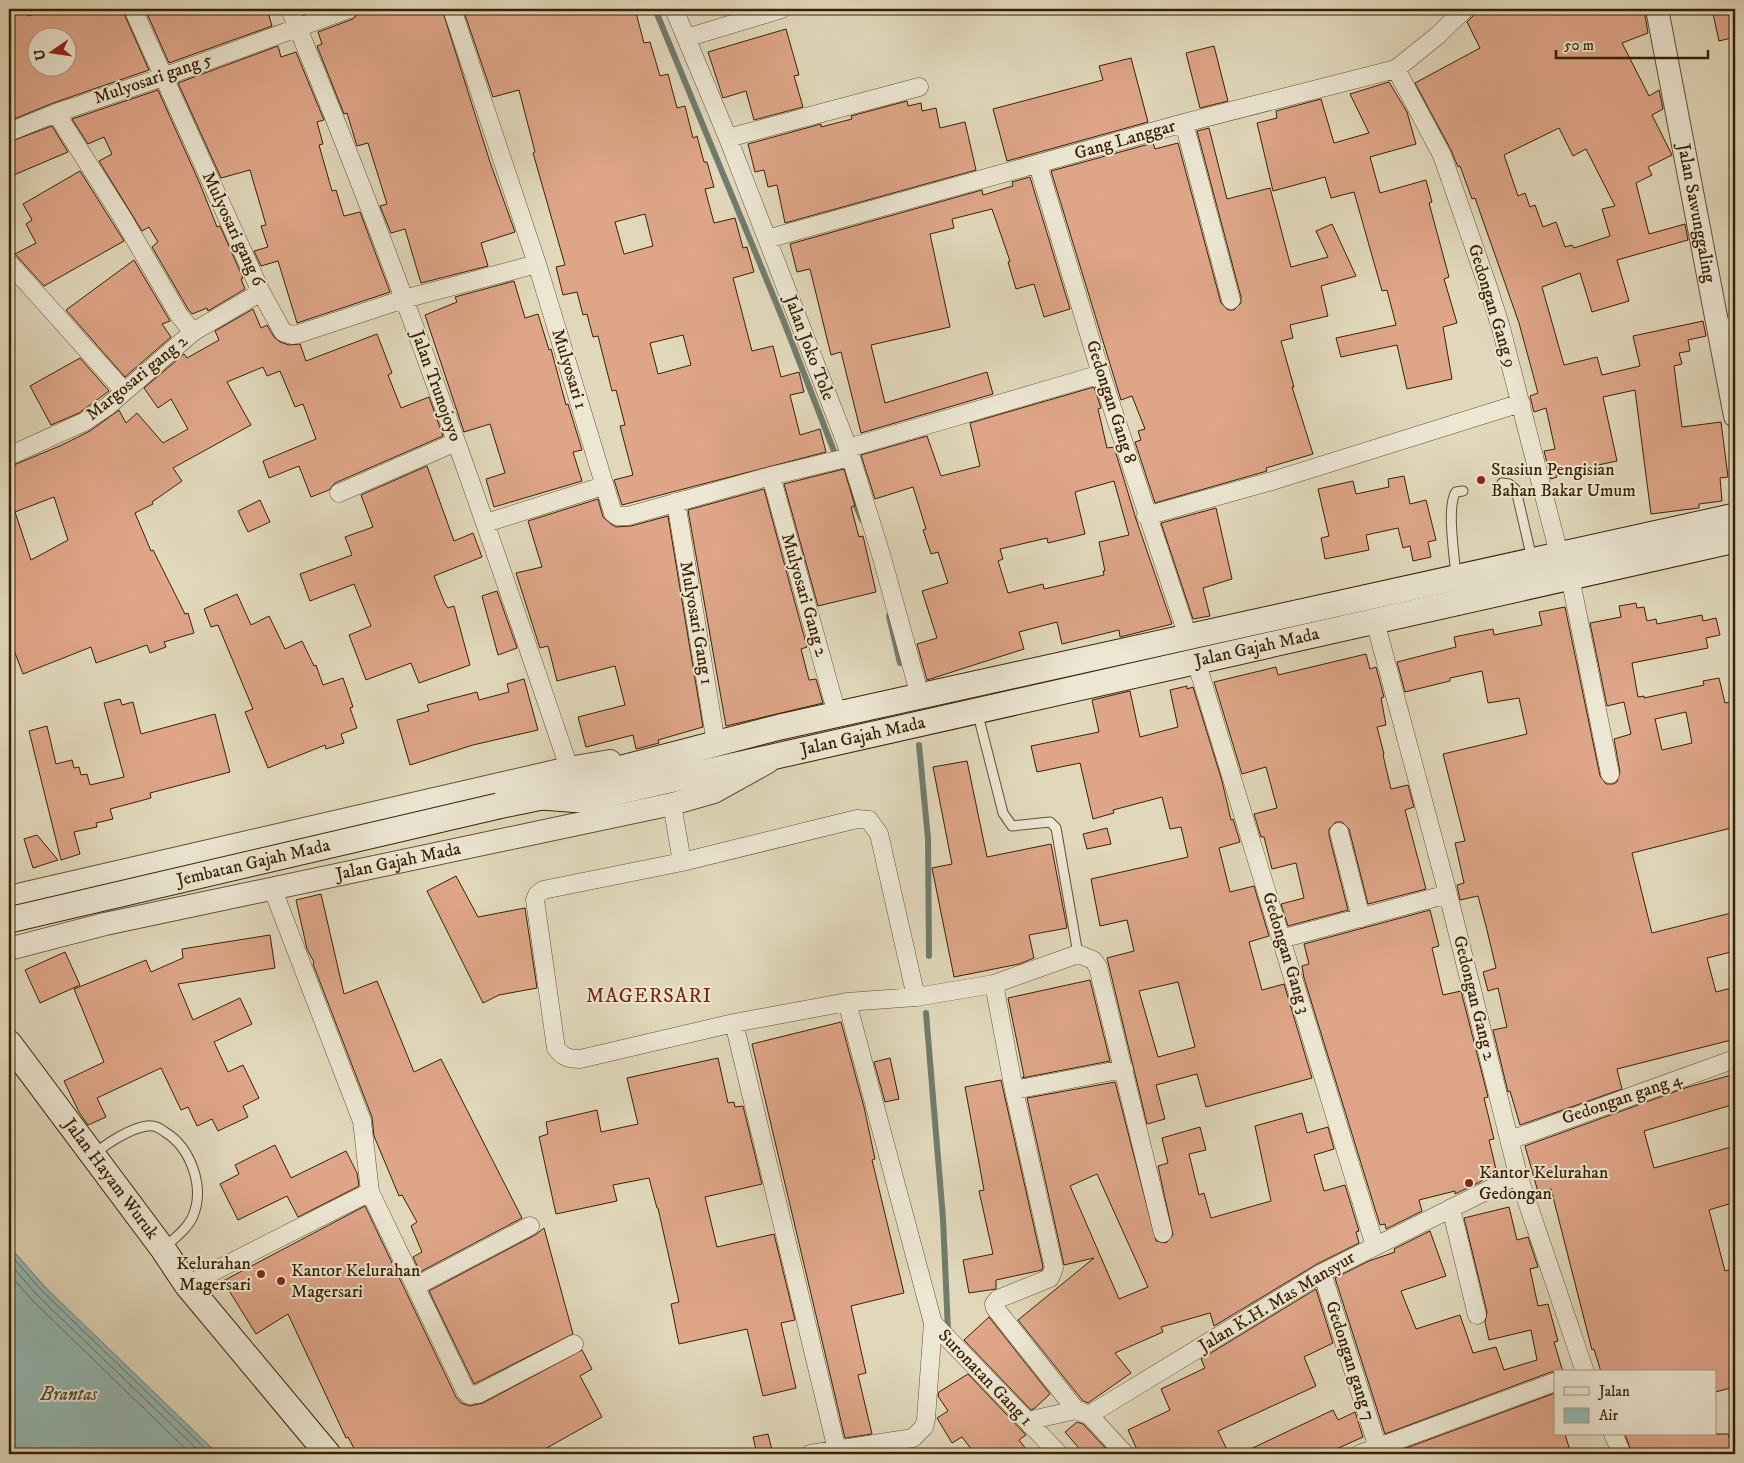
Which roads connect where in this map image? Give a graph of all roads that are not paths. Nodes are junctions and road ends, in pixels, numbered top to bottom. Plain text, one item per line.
1 (133, 9) edge
2 (290, 9) edge
3 (349, 9) edge
4 (452, 9) edge
5 (674, 9) edge
6 (782, 9) edge
7 (1465, 9) edge
8 (1657, 9) edge
9 (298, 27) junction
10 (686, 38) junction
11 (1396, 69) junction
12 (163, 77) junction
13 (919, 87) dead end
14 (56, 113) junction
15 (1184, 124) junction
16 (9, 132) edge
17 (728, 138) junction
18 (1038, 165) junction
19 (767, 239) junction
20 (9, 262) edge
21 (537, 264) junction
22 (261, 292) junction
23 (404, 299) junction
24 (1231, 300) dead end
25 (1728, 328) edge
26 (194, 332) junction
27 (1101, 374) junction
28 (124, 391) junction
29 (1521, 404) junction
30 (1735, 416) edge
31 (456, 442) junction
32 (9, 456) edge
33 (843, 456) junction
34 (771, 476) junction
35 (1502, 483) dead end
36 (603, 486) junction
37 (1464, 491) dead end
38 (340, 493) dead end
39 (676, 502) junction
40 (1146, 516) junction
41 (1735, 516) edge
42 (486, 523) junction
43 (1735, 540) edge
44 (1559, 554) junction
45 (1533, 560) junction
46 (1456, 577) junction
47 (1571, 582) junction
48 (1375, 621) junction
49 (1188, 637) junction
50 (1196, 661) junction
51 (920, 696) junction
52 (977, 711) junction
53 (837, 714) junction
54 (780, 727) junction
55 (716, 743) junction
56 (780, 755) junction
57 (569, 768) junction
58 (1610, 774) dead end
59 (542, 797) junction
60 (672, 804) junction
61 (1339, 832) dead end
62 (682, 862) junction
63 (91, 877) junction
64 (274, 890) junction
65 (1448, 894) junction
66 (17, 895) edge
67 (1361, 918) junction
68 (9, 920) edge
69 (105, 924) junction
70 (1282, 939) junction
71 (41, 940) junction
72 (9, 949) edge
73 (1078, 954) junction
74 (994, 984) junction
75 (916, 997) junction
76 (847, 1002) junction
77 (734, 1023) junction
78 (9, 1043) edge
79 (1735, 1059) edge
80 (1124, 1069) junction
81 (1014, 1090) junction
82 (1510, 1140) junction
83 (93, 1155) junction
84 (1518, 1175) junction
85 (370, 1192) junction
86 (1451, 1208) junction
87 (530, 1226) dead end
88 (1163, 1233) dead end
89 (1375, 1246) junction
90 (163, 1249) junction
91 (1322, 1274) junction
92 (187, 1285) junction
93 (416, 1286) junction
94 (1476, 1315) dead end
95 (933, 1323) junction
96 (574, 1344) dead end
97 (1583, 1370) edge
98 (1554, 1382) edge
99 (1082, 1413) junction
100 (1030, 1425) junction
101 (1614, 1436) edge
102 (1378, 1448) junction
103 (837, 1450) junction
104 (328, 1454) edge
105 (810, 1454) edge
106 (1059, 1454) edge
107 (1125, 1454) edge
108 (1360, 1454) edge
109 (1622, 1454) edge

1 - 12 street, Mulyosari gang 6
2 - 9 street, Jalan Trunojoyo
3 - 9 street
4 - 21 street, Mulyosari 1
5 - 10 street, Jalan Joko Tole
6 - 10 street
7 - 11 street, Gang Langgar
8 - 25 street, Jalan Sawunggaling
9 - 12 street, Mulyosari gang 5
9 - 23 street, Jalan Trunojoyo
10 - 17 street, Jalan Joko Tole
11 - 15 street, Gang Langgar
11 - 29 street, Gedongan Gang 9
12 - 14 street, Mulyosari gang 5
12 - 22 street, Mulyosari gang 6
13 - 17 street
14 - 16 street, Mulyosari gang 5
14 - 26 street
15 - 18 street, Gang Langgar
15 - 24 street
17 - 19 street, Jalan Joko Tole
18 - 19 street, Gang Langgar
18 - 27 street, Gedongan Gang 8
19 - 33 street, Jalan Joko Tole
20 - 28 street
21 - 23 street, Mulyosari gang 6
21 - 36 street, Mulyosari 1
22 - 23 street, Mulyosari gang 6
22 - 26 street, Margosari gang 2
23 - 31 street, Jalan Trunojoyo
25 - 30 street, Jalan Sawunggaling
26 - 28 street, Margosari gang 2
27 - 33 street, Mulyosari 1
27 - 40 street, Gedongan Gang 8
28 - 32 street, Margosari gang 2
29 - 40 street
29 - 44 street, Gedongan Gang 9
31 - 38 street
31 - 42 street, Jalan Trunojoyo
33 - 34 street, Mulyosari 1
33 - 51 street, Jalan Joko Tole
34 - 39 street, Mulyosari 1
34 - 53 street, Mulyosari Gang 2
35 - 45 lane
36 - 39 street, Mulyosari 1
36 - 42 street
37 - 46 lane
39 - 55 street, Mulyosari Gang 1
40 - 49 street, Gedongan Gang 8
41 - 44 main road, Jalan Gajah Mada
42 - 57 street, Jalan Trunojoyo
43 - 47 main road, Jalan Gajah Mada
44 - 45 main road, Jalan Gajah Mada
45 - 46 main road, Jalan Gajah Mada
46 - 49 main road, Jalan Gajah Mada
47 - 48 main road, Jalan Gajah Mada
47 - 58 street
48 - 50 main road, Jalan Gajah Mada
48 - 65 street, Gedongan Gang 2
49 - 51 main road, Jalan Gajah Mada
50 - 52 main road, Jalan Gajah Mada
50 - 70 street, Gedongan Gang 3
51 - 53 main road, Jalan Gajah Mada
52 - 56 main road, Jalan Gajah Mada
52 - 73 lane
53 - 54 main road, Jalan Gajah Mada
54 - 55 street, Jalan Gajah Mada
54 - 59 main road, Jalan Gajah Mada
55 - 57 street, Jalan Gajah Mada
56 - 59 main road, Jalan Gajah Mada
56 - 60 street, Jalan Gajah Mada
57 - 63 street, Jalan Gajah Mada
59 - 68 main road, Jembatan Gajah Mada, bridge
60 - 62 street
60 - 64 street, Jalan Gajah Mada
61 - 67 street
62 - 75 street
62 - 77 street
63 - 66 street, Jalan Gajah Mada
63 - 69 street
64 - 69 street, Jalan Gajah Mada
64 - 85 street
65 - 67 street
65 - 82 street, Gedongan Gang 2
66 - 71 street
67 - 70 street
69 - 71 street, Jalan Gajah Mada
70 - 89 street, Gedongan Gang 3
71 - 72 street, Jalan Gajah Mada
73 - 74 street
73 - 80 street
74 - 75 street
74 - 81 street
75 - 76 street
76 - 77 street
76 - 95 street
77 - 103 street
78 - 83 main road, Jalan Hayam Wuruk
79 - 82 street, Gedongan gang 4
80 - 81 street
80 - 88 street
81 - 99 street
82 - 84 street, Gedongan Gang 2
83 - 90 main road, Jalan Hayam Wuruk
83 - 90 lane
84 - 86 street, Jalan K.H. Mas Mansyur
84 - 97 street, Gedongan Gang 2
85 - 92 street
85 - 93 street
86 - 89 street, Jalan K.H. Mas Mansyur
86 - 94 street
87 - 93 street
89 - 91 street, Jalan K.H. Mas Mansyur
90 - 92 main road, Jalan Hayam Wuruk
91 - 99 street, Jalan K.H. Mas Mansyur
91 - 102 street, Gedongan gang 7
92 - 104 main road, Jalan Hayam Wuruk
93 - 96 street
95 - 100 street, Suronatan Gang 1
95 - 103 street
98 - 102 street
99 - 100 street, Jalan K.H. Mas Mansyur
99 - 107 street
100 - 106 street, Suronatan Gang 1
101 - 109 street
102 - 108 street
103 - 105 street

